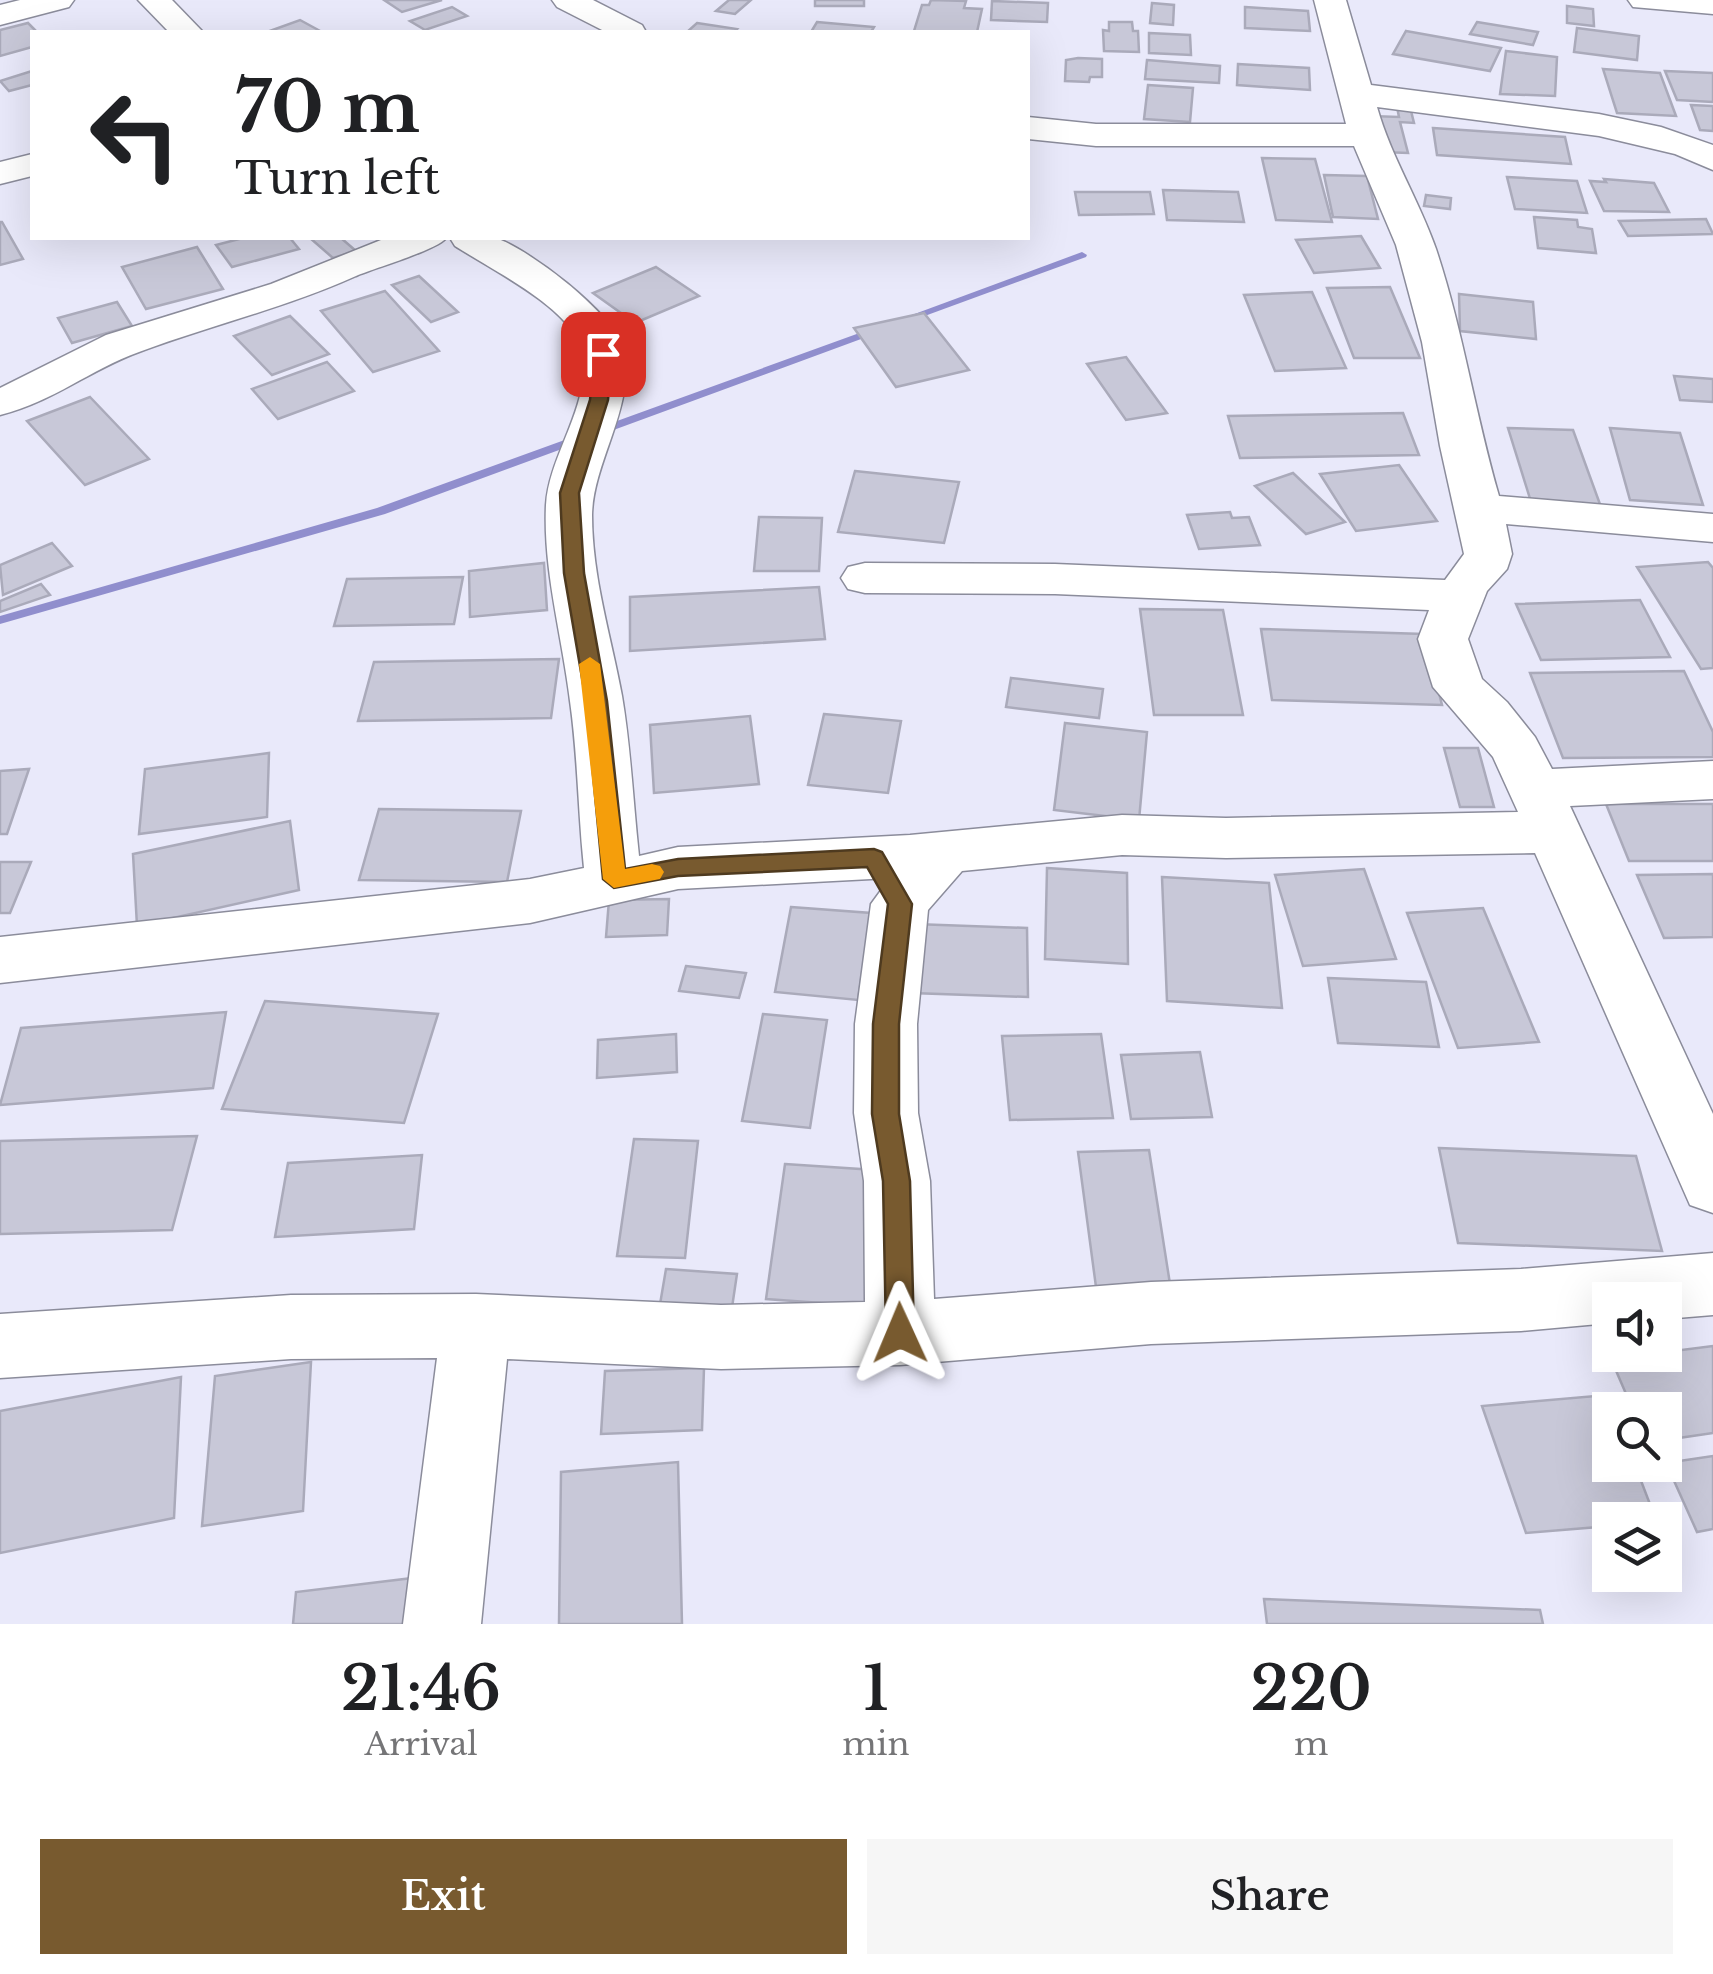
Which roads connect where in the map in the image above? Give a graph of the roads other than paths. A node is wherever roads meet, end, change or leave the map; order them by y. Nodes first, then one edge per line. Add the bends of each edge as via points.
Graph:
1 (58, 0) edge
2 (154, 0) edge
3 (568, 0) edge
4 (1330, 0) edge
5 (1644, 0) edge
6 (1713, 4) edge
7 (0, 14) edge
8 (186, 30) edge
9 (626, 30) edge
10 (1362, 115) junction
11 (1030, 128) edge
12 (1711, 155) edge
13 (30, 165) edge
14 (0, 173) edge
15 (421, 240) edge
16 (472, 240) edge
17 (0, 364) edge
18 (54, 380) junction
19 (0, 402) edge
20 (1480, 508) junction
21 (1713, 528) edge
22 (865, 578) dead end
23 (1460, 596) junction
24 (1713, 780) edge
25 (1544, 811) junction
26 (614, 879) junction
27 (887, 881) junction
28 (0, 960) edge
29 (1713, 1185) edge
30 (1713, 1284) edge
31 (476, 1326) junction
32 (900, 1333) junction
33 (0, 1346) edge
34 (442, 1624) edge

1 - 7 street
2 - 8 street
3 - 9 street
4 - 10 street
5 - 6 street
10 - 11 street via 1096,135
10 - 12 street via 1594,125
10 - 20 street via 1415,246
13 - 14 street
15 - 18 street via 286,293 121,344
16 - 26 street via 579,313 603,354 599,400 570,493 574,573 596,701
17 - 18 street
18 - 19 street
20 - 21 street
20 - 23 street via 1488,554
22 - 23 street
23 - 25 street via 1443,639 1459,687 1516,750
24 - 25 street
25 - 27 street via 1226,838 1122,836 946,852
25 - 29 street
26 - 27 street via 678,868
26 - 28 street via 512,904
27 - 32 street via 886,1114 897,1181
30 - 32 street via 1521,1300 1151,1312
31 - 32 street via 721,1337
31 - 33 street via 290,1326
31 - 34 street

